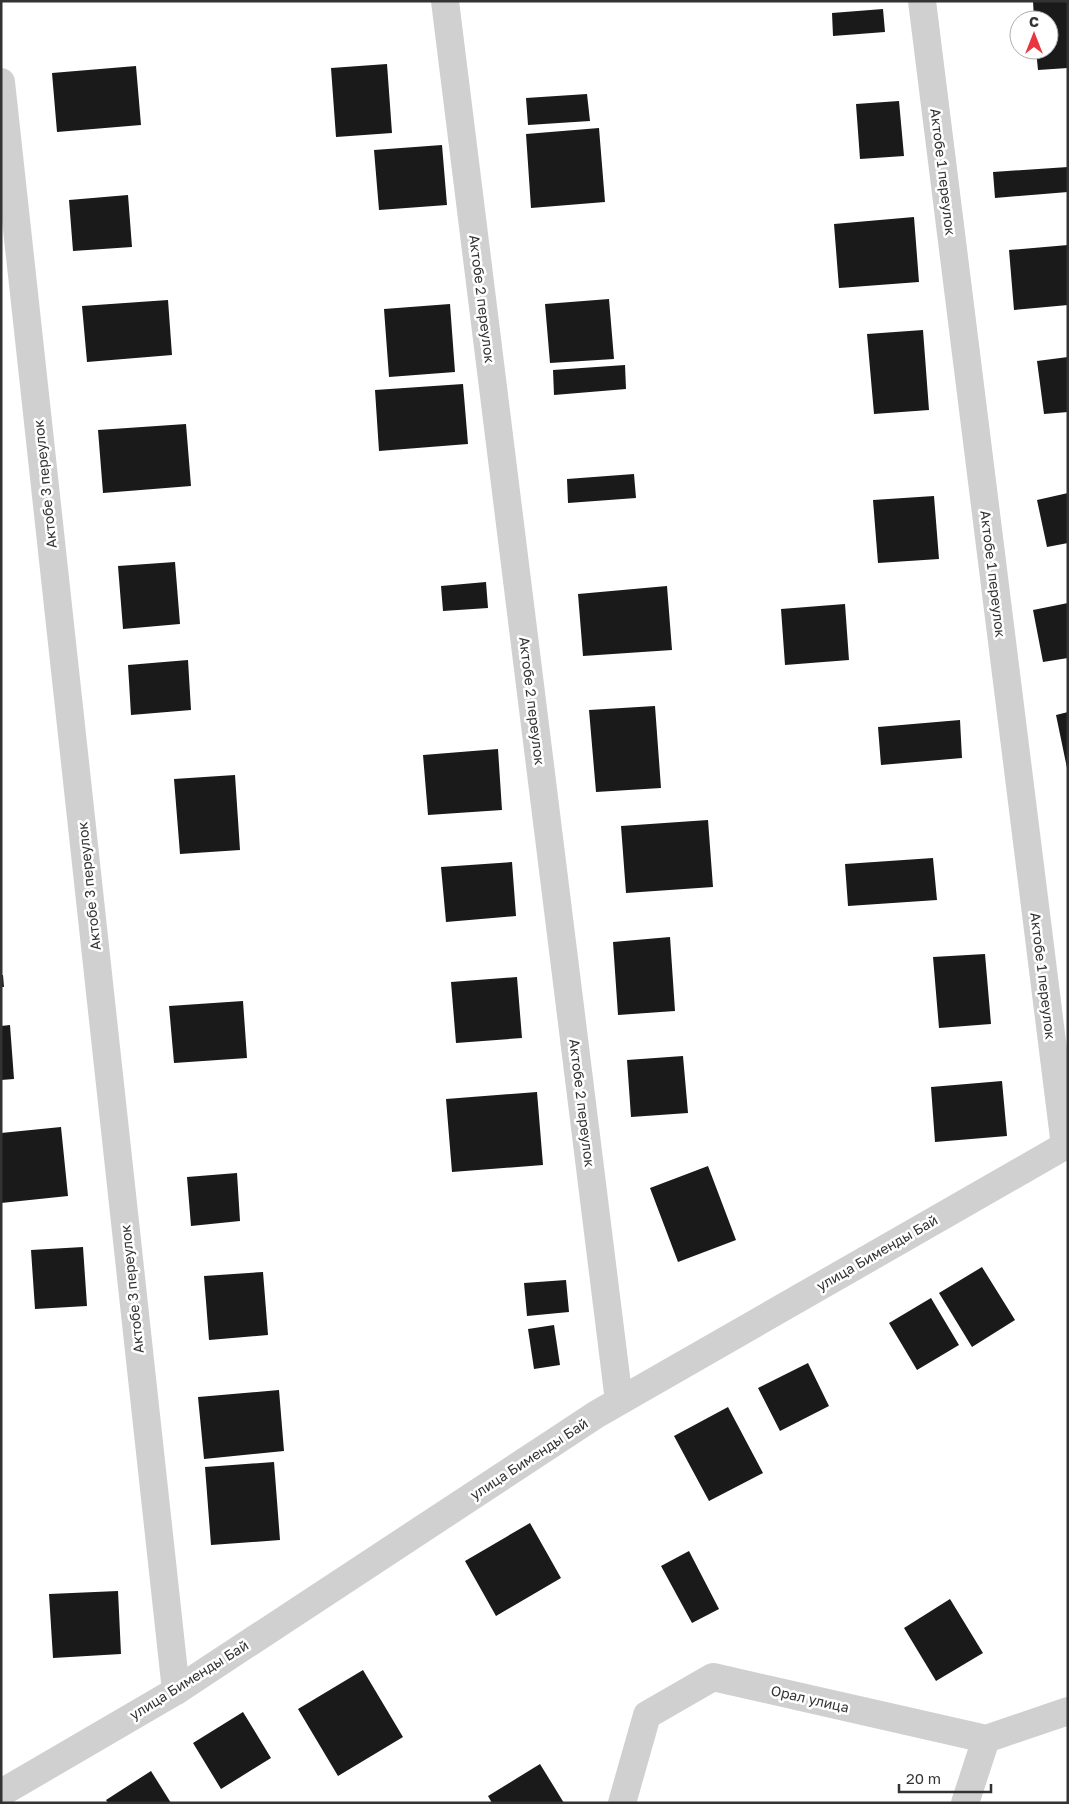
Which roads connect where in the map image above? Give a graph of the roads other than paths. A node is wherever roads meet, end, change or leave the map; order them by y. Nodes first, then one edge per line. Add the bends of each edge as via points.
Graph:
1 (445, 1) edge
2 (922, 1) edge
3 (1, 82) edge
4 (1066, 1145) edge
5 (619, 1401) junction
6 (176, 1691) junction
7 (1068, 1711) edge
8 (986, 1739) junction
9 (1, 1793) edge
10 (622, 1803) edge
11 (965, 1803) edge

1 - 5 street, Актобе 2 переулок
2 - 4 street, Актобе 1 переулок
3 - 6 street, Актобе 3 переулок
4 - 5 street, улица Бименды Бай
5 - 6 street, улица Бименды Бай
6 - 9 street, улица Бименды Бай
7 - 8 street
8 - 10 street, Орал улица via 713,1677 647,1715
8 - 11 street

